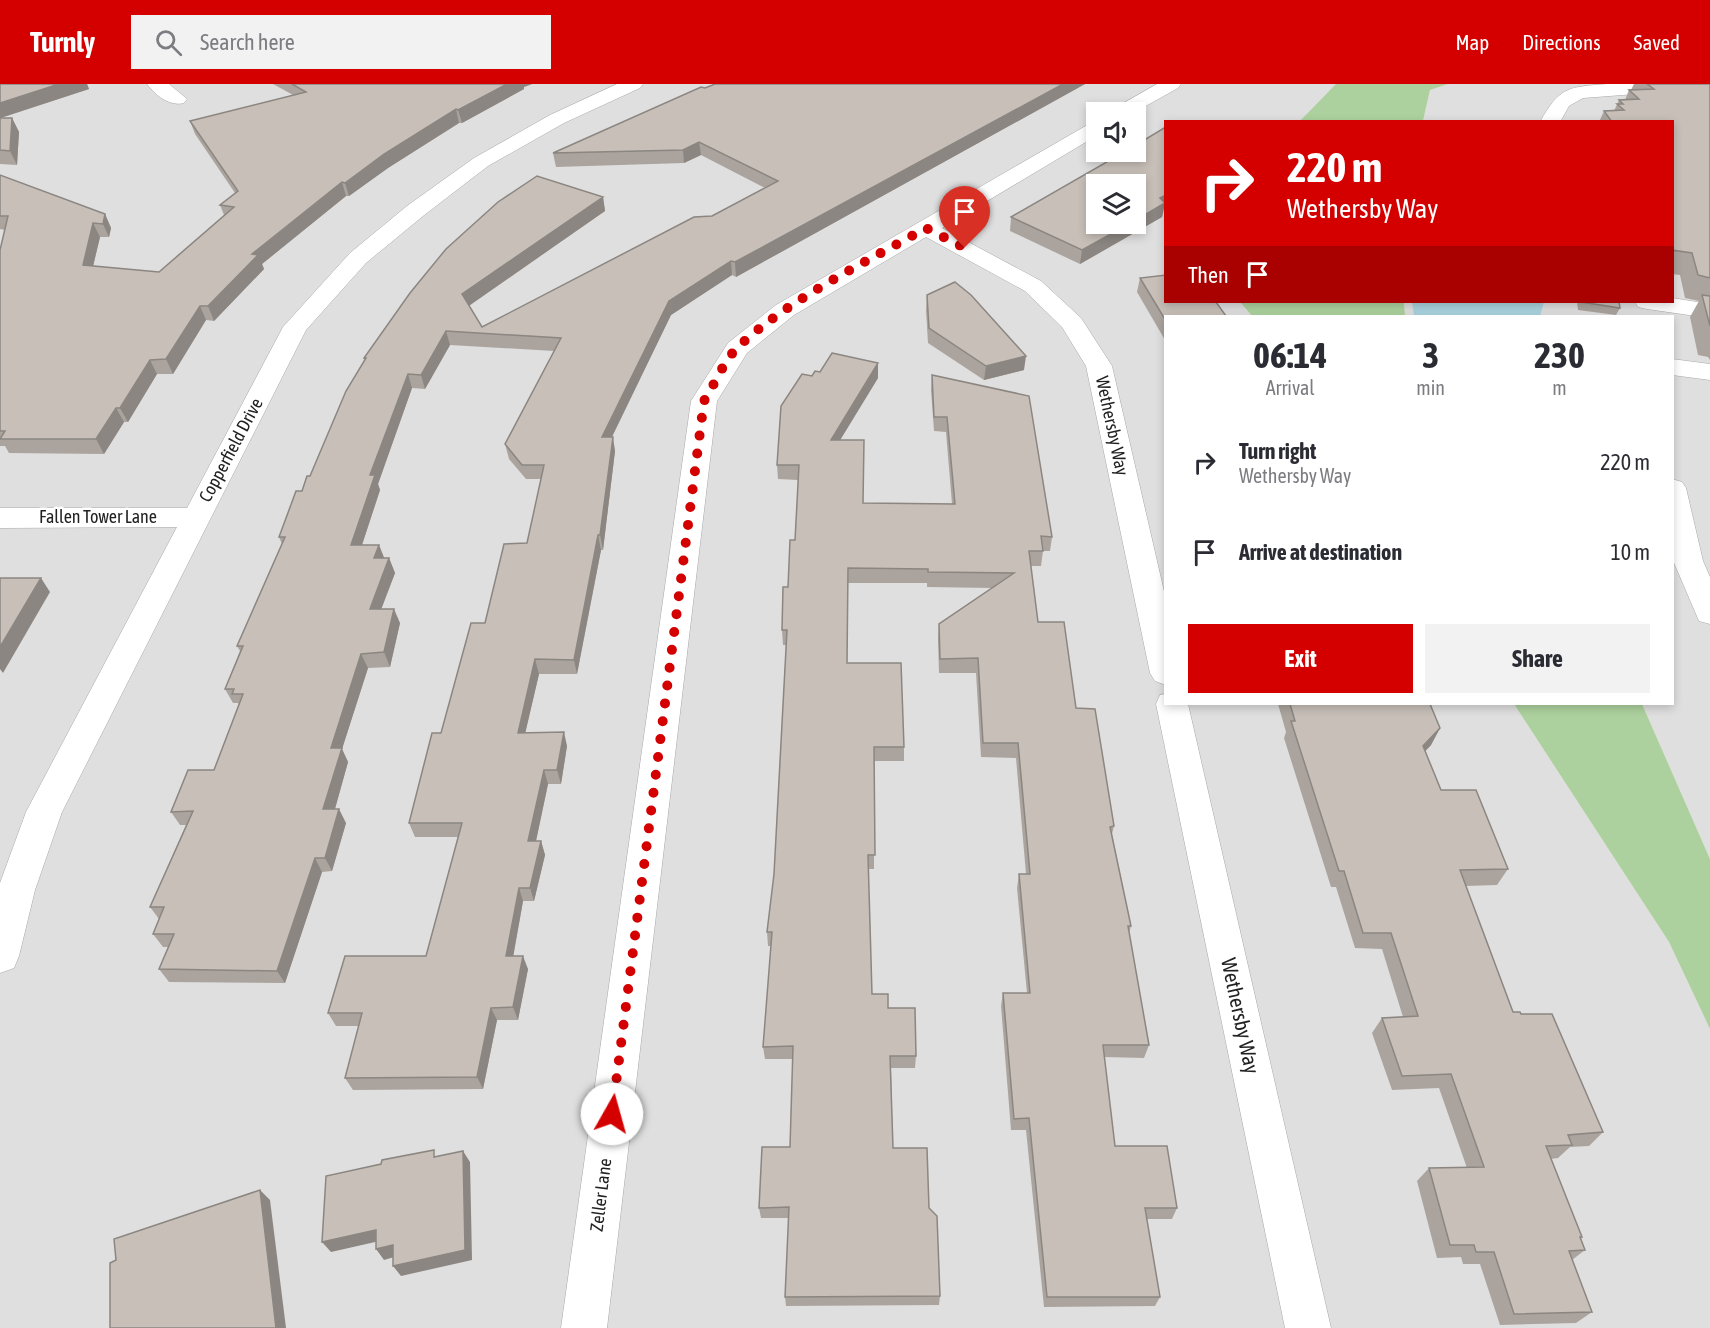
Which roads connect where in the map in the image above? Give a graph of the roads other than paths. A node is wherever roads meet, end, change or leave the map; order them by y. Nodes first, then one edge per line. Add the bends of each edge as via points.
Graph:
1 (157, 84) edge
2 (633, 84) edge
3 (1688, 84) edge
4 (1165, 85) edge
5 (177, 99) dead end
6 (1138, 102) edge
7 (1551, 120) edge
8 (1086, 134) edge
9 (926, 228) junction
10 (1654, 303) edge
11 (1710, 311) edge
12 (1674, 366) edge
13 (1710, 372) edge
14 (1674, 497) edge
15 (196, 517) junction
16 (0, 518) edge
17 (1710, 613) edge
18 (1164, 664) edge
19 (1172, 705) edge
20 (0, 956) edge
21 (584, 1328) edge
22 (1308, 1328) edge

1 - 5 street
2 - 15 street, Copperfield Drive via 557,119 481,162 358,258 295,327
3 - 7 street via 1578,92 1561,102
4 - 6 street
8 - 9 street, Zeller Lane
9 - 18 street, Wethersby Way via 1034,286 1072,323 1099,366
9 - 21 street, Zeller Lane via 785,310 737,348 704,401
10 - 11 street
12 - 13 street
14 - 17 street via 1688,561
15 - 16 street, Fallen Tower Lane
15 - 20 street, Copperfield Drive via 44,812 16,890
19 - 22 street, Wethersby Way

